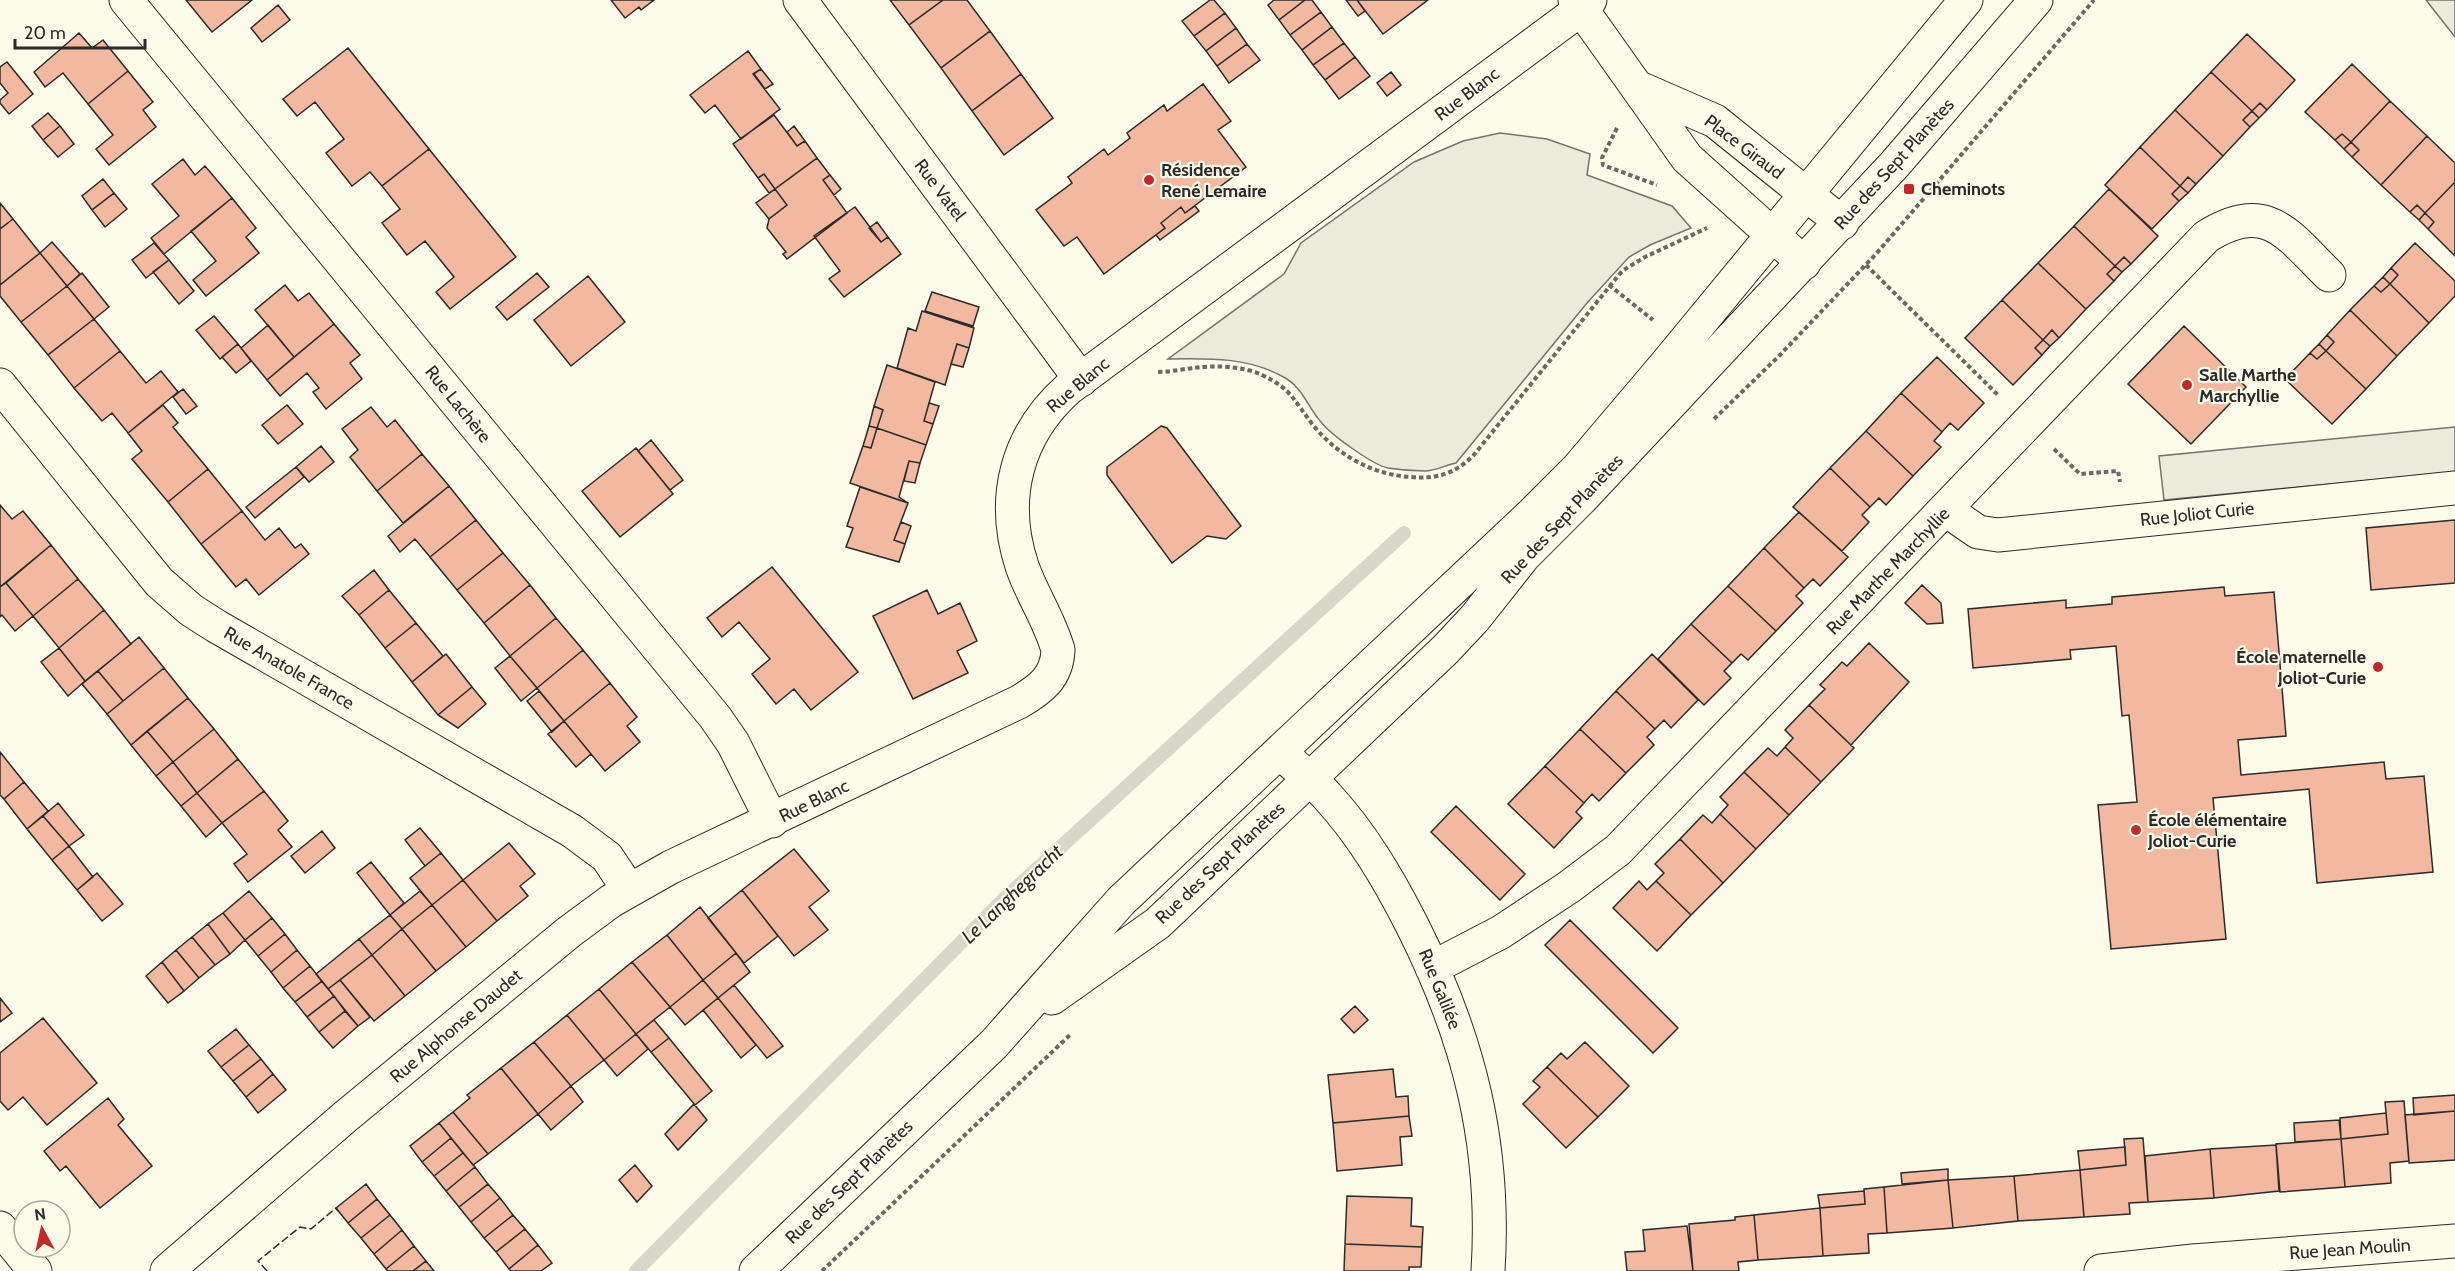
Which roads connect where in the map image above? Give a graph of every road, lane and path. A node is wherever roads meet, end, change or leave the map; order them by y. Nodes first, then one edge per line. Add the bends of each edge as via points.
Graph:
1 (126, 0) edge
2 (800, 0) edge
3 (1966, 0) edge
4 (2036, 0) edge
5 (1582, 3) edge
6 (1637, 87) junction
7 (1807, 196) junction
8 (1842, 223) junction
9 (1707, 228) dead end
10 (1773, 236) junction
11 (1804, 263) junction
12 (2329, 275) dead end
13 (1609, 285) junction
14 (1654, 321) dead end
15 (1119, 351) junction
16 (1081, 380) junction
17 (0, 385) edge
18 (2455, 488) edge
19 (1946, 510) junction
20 (1280, 752) junction
21 (1309, 779) junction
22 (772, 821) junction
23 (629, 890) junction
24 (1432, 968) junction
25 (994, 1044) junction
26 (0, 1228) edge
27 (2455, 1241) edge
28 (35, 1271) edge
29 (167, 1271) edge
30 (756, 1271) edge
31 (1488, 1271) edge
32 (2101, 1271) edge

1 - 22 street, Rue Lachère via 715,717 733,743
2 - 16 street, Rue Vatel
3 - 7 street, Rue des Sept Planètes
4 - 8 street, Rue des Sept Planètes
5 - 6 street
5 - 15 street, Rue Blanc
6 - 7 street, Place Giraud via 1715,122
6 - 10 street via 1687,158
7 - 8 street, Place Giraud
7 - 10 street, Rue des Sept Planètes
8 - 11 street, Rue des Sept Planètes
9 - 13 path via 1645,256
10 - 11 street
10 - 20 street, Rue des Sept Planètes via 1578,468
11 - 21 street, Rue des Sept Planètes via 1524,556 1446,649
12 - 19 street, Rue Marthe Marchyllie via 2276,225 2247,220 2217,230 2193,250
13 - 14 path
13 - 15 path via 1473,456 1447,475 1433,477 1398,477 1364,465 1325,438 1285,388 1259,373 1212,366 1160,372 1137,365
15 - 16 street, Rue Blanc
16 - 22 street, Rue Blanc via 1047,408 1029,435 1013,501 1014,533 1022,565 1058,650 1053,675 1019,702
17 - 23 street, Rue Anatole France via 154,576 191,609 572,831 607,857
18 - 19 street, Rue Joliot Curie via 1998,535 1978,532
19 - 24 street, Rue Marthe Marchyllie via 1618,850 1501,932
20 - 21 street, Rue Galilée
20 - 25 street, Rue des Sept Planètes via 1121,902
21 - 24 street, Rue Galilée via 1371,852
21 - 25 street, Rue des Sept Planètes via 1158,923 1081,976
22 - 23 street, Rue Alphonse Daudet
23 - 29 street, Rue Alphonse Daudet via 560,940
24 - 31 street, Rue Galilée via 1467,1059 1482,1122 1491,1211
25 - 30 street, Rue des Sept Planètes
26 - 28 street
27 - 32 street, Rue Jean Moulin

